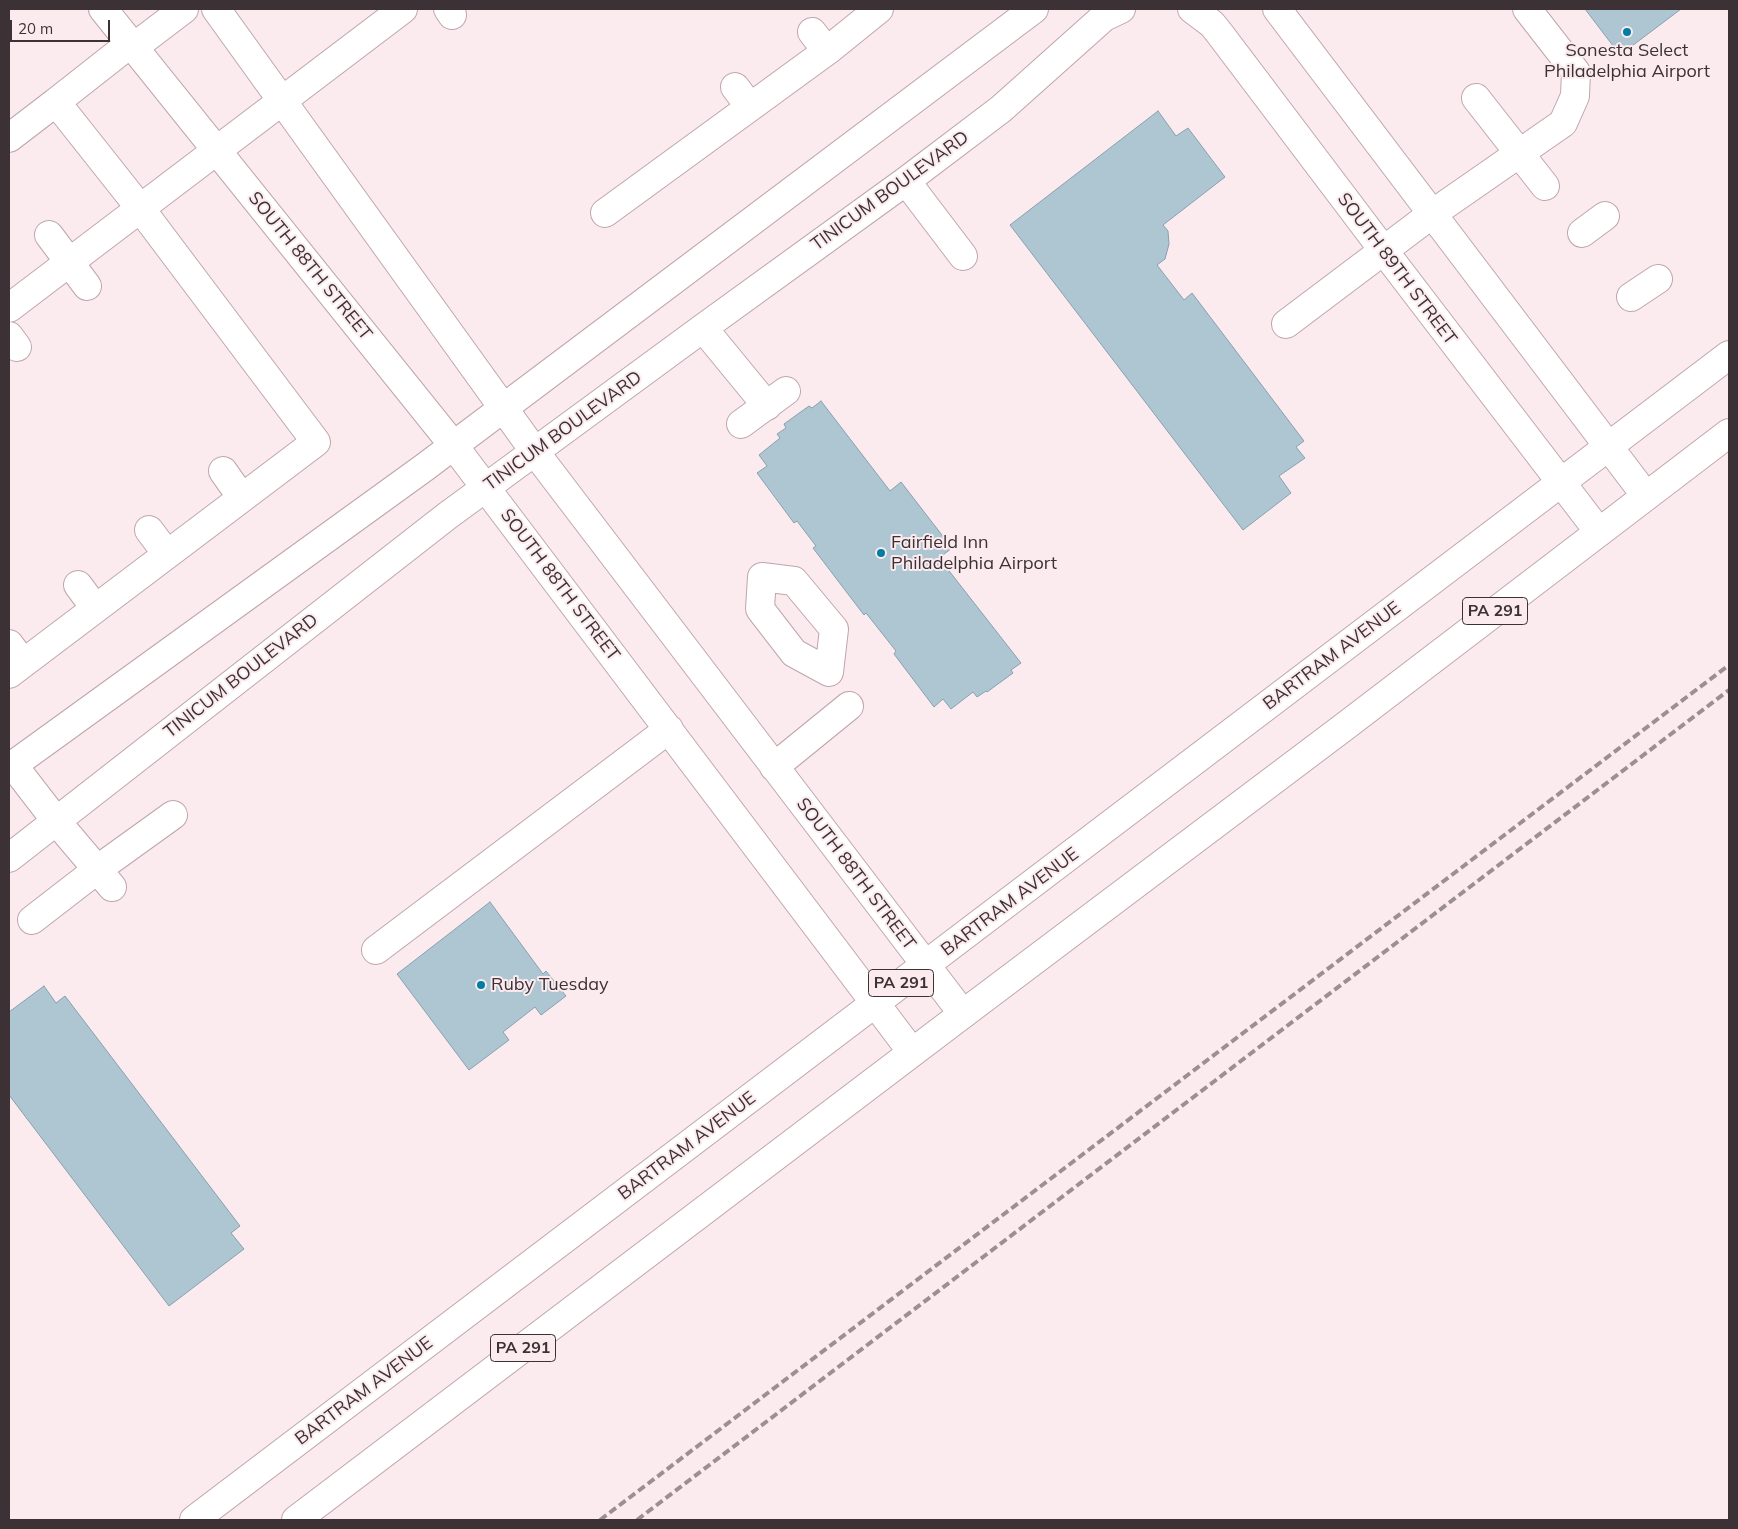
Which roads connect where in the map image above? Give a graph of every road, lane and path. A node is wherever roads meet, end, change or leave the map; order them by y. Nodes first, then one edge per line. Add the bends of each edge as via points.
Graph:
1 (103, 9) edge
2 (184, 9) edge
3 (216, 9) edge
4 (404, 9) edge
5 (879, 9) edge
6 (1034, 9) edge
7 (1121, 9) edge
8 (1192, 9) edge
9 (1277, 9) edge
10 (1527, 9) edge
11 (133, 45) junction
12 (1476, 98) dead end
13 (282, 101) junction
14 (56, 102) junction
15 (9, 138) edge
16 (218, 150) junction
17 (1519, 154) junction
18 (906, 181) junction
19 (1545, 186) dead end
20 (140, 208) junction
21 (605, 214) dead end
22 (1432, 214) junction
23 (1605, 216) dead end
24 (1582, 233) dead end
25 (49, 235) dead end
26 (1384, 252) junction
27 (963, 256) dead end
28 (70, 262) junction
29 (1658, 279) dead end
30 (88, 286) dead end
31 (1631, 297) dead end
32 (9, 308) edge
33 (1286, 324) dead end
34 (703, 328) junction
35 (1729, 355) edge
36 (503, 408) junction
37 (741, 424) dead end
38 (1729, 433) edge
39 (454, 446) junction
40 (1609, 447) junction
41 (535, 452) junction
42 (223, 471) dead end
43 (1560, 483) junction
44 (486, 488) junction
45 (1646, 496) junction
46 (242, 498) junction
47 (150, 530) dead end
48 (1599, 532) junction
49 (167, 554) junction
50 (78, 585) dead end
51 (95, 608) junction
52 (14, 660) edge
53 (849, 706) dead end
54 (669, 729) junction
55 (774, 766) junction
56 (11, 767) edge
57 (173, 815) dead end
58 (57, 822) junction
59 (9, 858) edge
60 (105, 878) junction
61 (32, 920) dead end
62 (376, 950) dead end
63 (925, 965) junction
64 (875, 1003) junction
65 (963, 1014) junction
66 (912, 1052) junction
67 (194, 1520) edge
68 (296, 1520) edge

1 - 11 street, SOUTH 88TH STREET
2 - 11 street
3 - 13 street, SOUTH 88TH STREET
4 - 13 street
5 - 21 street via 820,41 742,97 668,154
6 - 36 street
7 - 18 street, TINICUM BOULEVARD via 1104,17 1000,109
8 - 26 street, SOUTH 89TH STREET via 1220,34
9 - 22 street
10 - 17 street via 1576,72 1575,96 1563,123
11 - 14 street
11 - 16 street, SOUTH 88TH STREET
12 - 17 street
13 - 16 street
13 - 36 street, SOUTH 88TH STREET
14 - 15 street
14 - 20 street
16 - 20 street
16 - 39 street, SOUTH 88TH STREET
17 - 19 street
17 - 22 street
18 - 27 street
18 - 34 street, TINICUM BOULEVARD
20 - 28 street
20 - 46 street via 316,442
22 - 26 street
22 - 40 street
23 - 24 street
25 - 28 street
26 - 33 street
26 - 43 street, SOUTH 89TH STREET
28 - 30 street
28 - 32 street
29 - 31 street
34 - 37 street via 776,398
34 - 41 street, TINICUM BOULEVARD
35 - 40 street, BARTRAM AVENUE / PA 291
36 - 39 street
36 - 41 street, SOUTH 88TH STREET
38 - 45 street, PA 291
39 - 44 street, SOUTH 88TH STREET
39 - 56 street
40 - 43 street, BARTRAM AVENUE / PA 291
40 - 45 street
41 - 44 street, TINICUM BOULEVARD
41 - 55 street, SOUTH 88TH STREET
42 - 46 street
43 - 48 street, SOUTH 89TH STREET
43 - 63 street, BARTRAM AVENUE / PA 291
44 - 54 street, SOUTH 88TH STREET
44 - 58 street, TINICUM BOULEVARD via 316,617
45 - 48 street, PA 291
46 - 49 street
47 - 49 street
48 - 65 street, PA 291
49 - 51 street
50 - 51 street
51 - 52 street
53 - 55 street
54 - 62 street via 607,788 523,850
54 - 64 street, SOUTH 88TH STREET
55 - 63 street, SOUTH 88TH STREET
56 - 58 street
57 - 60 street
58 - 59 street, TINICUM BOULEVARD
58 - 60 street
60 - 61 street
63 - 64 street, BARTRAM AVENUE / PA 291
63 - 65 street, SOUTH 88TH STREET
64 - 66 street, SOUTH 88TH STREET
64 - 67 street, BARTRAM AVENUE / PA 291
65 - 66 street, PA 291
66 - 68 street, PA 291

